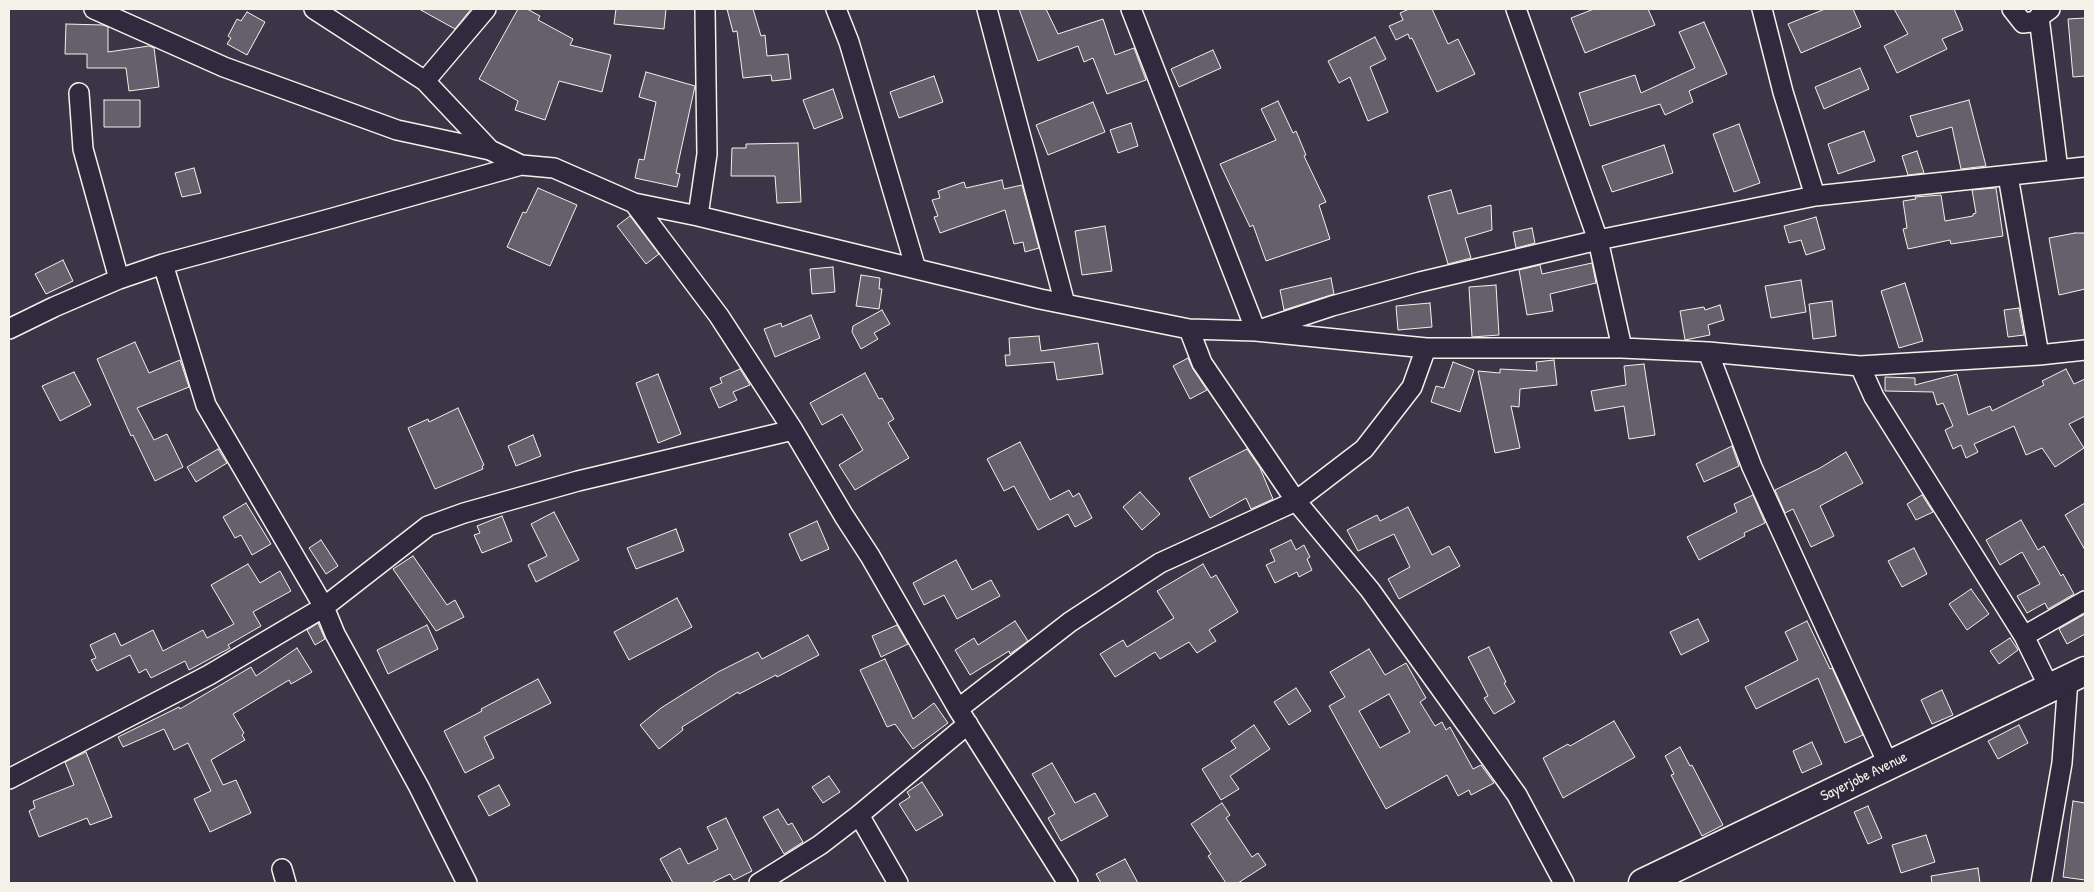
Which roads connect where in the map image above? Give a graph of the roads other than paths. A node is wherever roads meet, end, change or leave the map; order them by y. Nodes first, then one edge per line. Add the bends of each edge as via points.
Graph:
1 (94, 9) edge
2 (314, 9) edge
3 (486, 9) edge
4 (705, 9) edge
5 (836, 9) edge
6 (987, 9) edge
7 (1131, 9) edge
8 (1516, 9) edge
9 (1762, 9) edge
10 (2012, 9) edge
11 (2045, 15) edge
12 (425, 81) junction
13 (79, 93) dead end
14 (490, 150) junction
15 (521, 165) junction
16 (2085, 167) edge
17 (2058, 170) junction
18 (2008, 176) junction
19 (1815, 196) junction
20 (634, 203) junction
21 (698, 216) junction
22 (1598, 240) junction
23 (163, 264) junction
24 (916, 269) junction
25 (119, 279) junction
26 (1065, 304) junction
27 (9, 329) edge
28 (1189, 329) junction
29 (1256, 331) junction
30 (1426, 348) junction
31 (1622, 348) junction
32 (2085, 350) edge
33 (1708, 352) junction
34 (2039, 355) junction
35 (1860, 366) junction
36 (793, 430) junction
37 (1296, 501) junction
38 (2085, 601) edge
39 (324, 607) junction
40 (2024, 636) junction
41 (2068, 680) edge
42 (963, 716) junction
43 (1889, 766) junction
44 (9, 779) edge
45 (859, 815) junction
46 (467, 883) edge
47 (759, 883) edge
48 (898, 883) edge
49 (1068, 883) edge
50 (1564, 883) edge
51 (1643, 883) edge
52 (2041, 883) edge

1 - 14 street via 224,67 388,126
2 - 12 street
3 - 12 street
4 - 21 street via 707,154
5 - 24 street via 849,42
6 - 26 street
7 - 29 street
8 - 22 street
9 - 19 street
10 - 11 street via 2023,23
11 - 17 street
12 - 14 street
13 - 25 street via 83,149
14 - 15 street
15 - 20 street via 554,168
15 - 23 street
16 - 17 street
17 - 18 street
18 - 19 street
18 - 34 street
19 - 22 street
20 - 21 street
20 - 36 street via 719,316
21 - 24 street
22 - 29 street via 1420,282
22 - 31 street
23 - 25 street
23 - 39 street via 206,405
24 - 26 street
25 - 27 street
26 - 28 street
28 - 29 street
28 - 37 street via 1202,363
29 - 30 street
30 - 31 street
30 - 37 street via 1412,387 1364,449
31 - 33 street
32 - 34 street
33 - 35 street
33 - 43 street via 1756,475
34 - 35 street
35 - 40 street via 1874,397
36 - 39 street via 578,481 428,526
36 - 42 street
37 - 42 street via 1160,563 1070,622
37 - 50 street via 1370,590 1517,795
38 - 40 street
39 - 44 street via 209,675
39 - 46 street via 335,634 419,787
40 - 41 street
41 - 43 street, Sayerjobe Avenue
41 - 52 street via 2062,764
42 - 45 street
42 - 49 street
43 - 51 street, Sayerjobe Avenue
45 - 47 street
45 - 48 street

